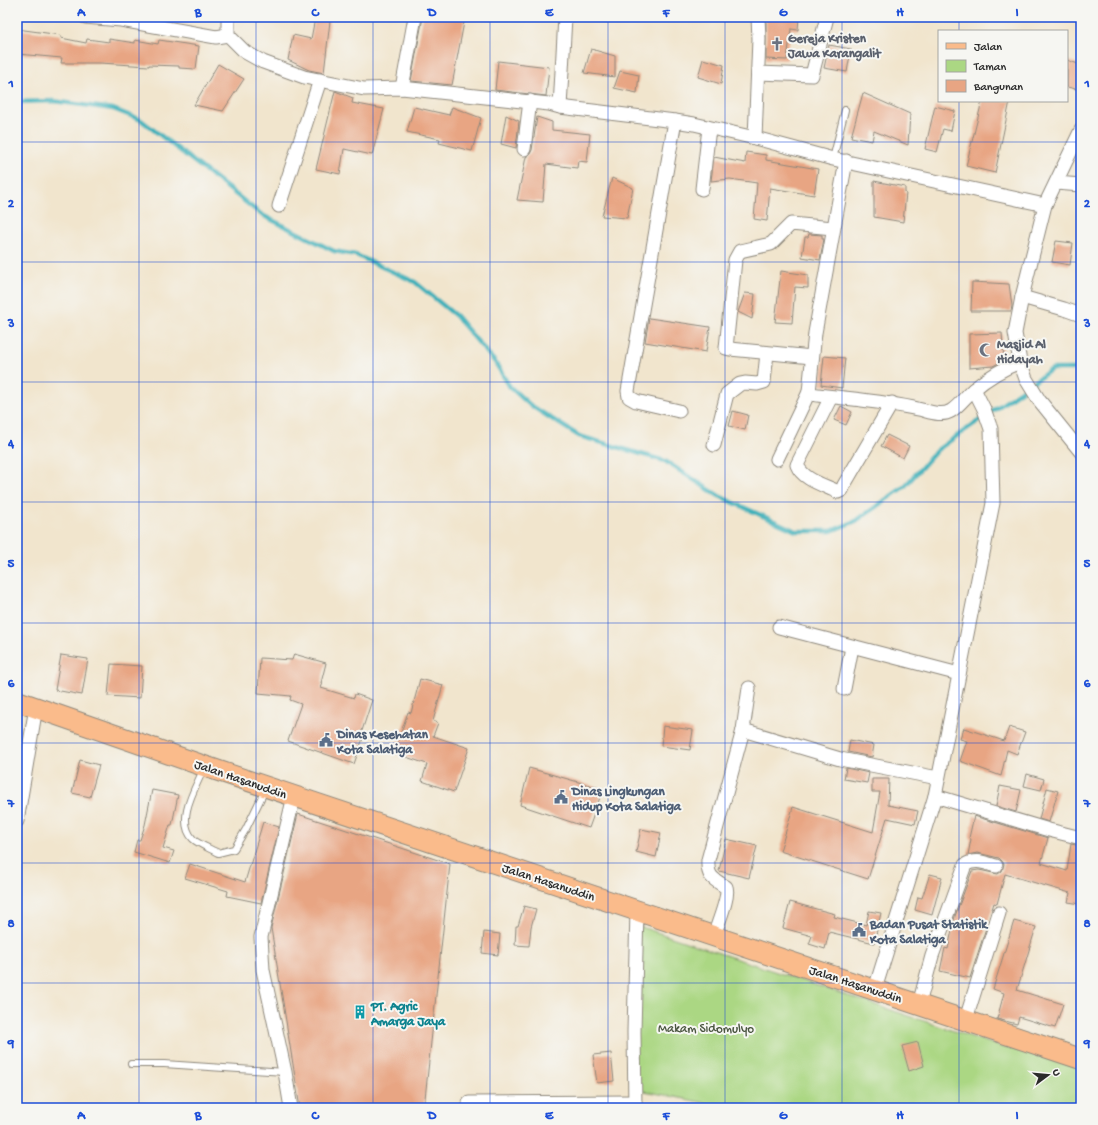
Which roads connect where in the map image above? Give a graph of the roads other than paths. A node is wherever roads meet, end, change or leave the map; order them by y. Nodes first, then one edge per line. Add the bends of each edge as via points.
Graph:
1 (86, 17) edge
2 (228, 17) edge
3 (415, 17) edge
4 (565, 17) edge
5 (758, 17) edge
6 (827, 17) edge
7 (121, 18) edge
8 (228, 35) junction
9 (758, 72) junction
10 (320, 80) junction
11 (402, 88) junction
12 (530, 101) junction
13 (560, 107) junction
14 (845, 110) dead end
15 (675, 121) junction
16 (709, 128) junction
17 (1081, 130) edge
18 (755, 138) junction
19 (524, 148) dead end
20 (839, 160) junction
21 (1056, 183) junction
22 (1081, 185) edge
23 (702, 189) dead end
24 (1045, 205) junction
25 (279, 206) dead end
26 (833, 228) junction
27 (1022, 297) junction
28 (1081, 315) edge
29 (767, 353) junction
30 (812, 357) junction
31 (1020, 362) junction
32 (974, 389) junction
33 (809, 392) junction
34 (831, 397) junction
35 (892, 403) junction
36 (679, 411) dead end
37 (714, 445) dead end
38 (1081, 452) edge
39 (776, 459) dead end
40 (778, 627) dead end
41 (852, 647) junction
42 (959, 674) junction
43 (749, 688) dead end
44 (844, 689) dead end
45 (17, 701) edge
46 (36, 707) junction
47 (743, 730) junction
48 (204, 766) junction
49 (938, 778) junction
50 (267, 787) junction
51 (294, 796) junction
52 (935, 796) junction
53 (17, 821) edge
54 (1081, 838) edge
55 (996, 866) dead end
56 (637, 910) junction
57 (999, 913) dead end
58 (714, 936) junction
59 (875, 989) junction
60 (919, 1004) junction
61 (966, 1020) junction
62 (1081, 1059) edge
63 (131, 1064) dead end
64 (285, 1072) junction
65 (469, 1103) dead end
66 (635, 1105) edge
67 (291, 1108) edge

1 - 7 street
2 - 8 street
3 - 11 street
4 - 13 street
5 - 9 street
6 - 9 street via 812,75
7 - 8 street via 216,37
8 - 10 street via 245,52 263,62
9 - 18 street
10 - 11 street via 364,89
10 - 25 street
11 - 12 street
12 - 13 street
12 - 19 street
13 - 15 street
14 - 20 lane
15 - 16 street
15 - 36 street via 628,391 629,397 636,401
16 - 18 street
16 - 23 street
17 - 21 street
18 - 20 street
20 - 24 street
20 - 26 street
21 - 22 street
21 - 24 street
24 - 27 street
26 - 29 street via 791,224 771,244 740,251 735,260 726,348
26 - 30 street
27 - 28 street
27 - 31 street via 1016,333
29 - 30 street
29 - 37 street via 764,382 740,384 727,394
30 - 33 street
31 - 32 street via 988,378
31 - 38 street via 1026,379 1039,400
32 - 35 street via 951,411 944,413
32 - 42 street via 991,429 993,503
33 - 34 street
33 - 39 street
34 - 35 street
34 - 35 street via 797,465 804,475 838,492 842,490
40 - 41 street
41 - 42 street
41 - 44 street
42 - 49 street
43 - 47 street
45 - 46 main road, Jalan Hasanuddin
46 - 48 main road, Jalan Hasanuddin
46 - 53 street
47 - 49 street via 840,759
47 - 58 street via 708,860 711,876 728,889
48 - 50 main road, Jalan Hasanuddin
48 - 50 lane via 186,809 186,825 193,839 218,853 234,849
49 - 52 street
50 - 51 main road, Jalan Hasanuddin
51 - 56 main road, Jalan Hasanuddin
51 - 64 street via 261,937 263,970
52 - 54 street
52 - 59 street
55 - 60 street via 977,861 965,865 932,956
56 - 58 main road, Jalan Hasanuddin
56 - 66 street
57 - 61 street
58 - 59 main road, Jalan Hasanuddin
59 - 60 main road, Jalan Hasanuddin
60 - 61 main road, Jalan Hasanuddin
61 - 62 main road, Jalan Hasanuddin
63 - 64 lane
64 - 67 street
65 - 66 street

